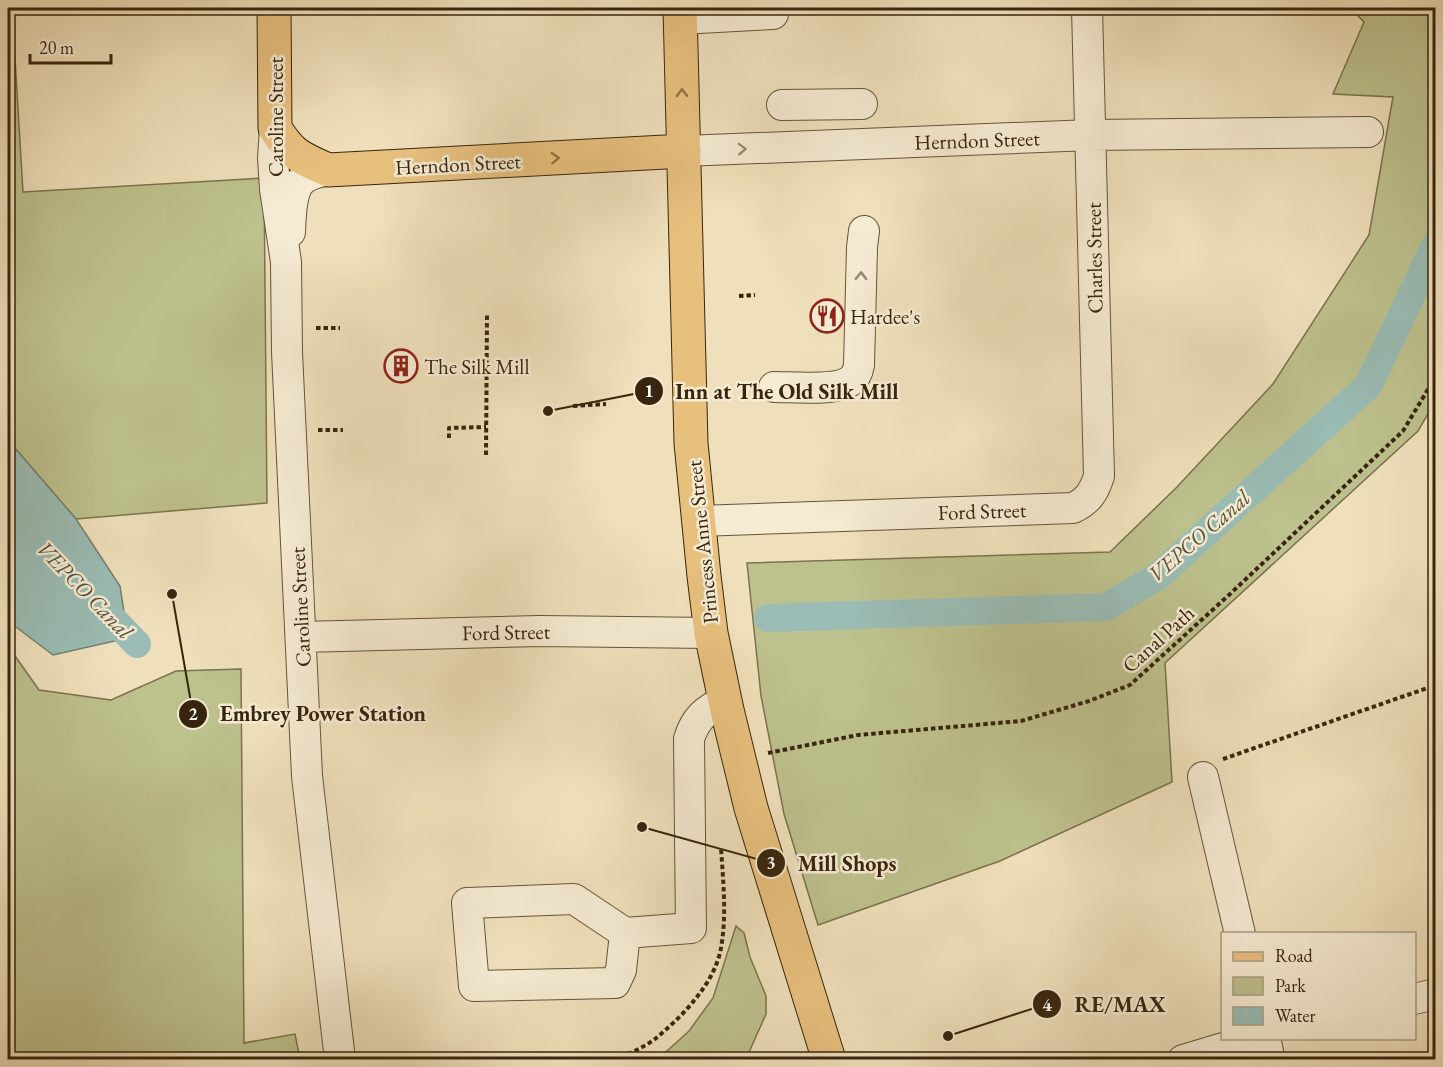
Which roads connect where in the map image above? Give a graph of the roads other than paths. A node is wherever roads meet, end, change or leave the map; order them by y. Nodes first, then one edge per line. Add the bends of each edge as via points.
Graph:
1 (274, 8) edge
2 (1087, 8) edge
3 (680, 13) edge
4 (773, 14) dead end
5 (862, 104) dead end
6 (782, 105) dead end
7 (275, 128) junction
8 (1368, 132) dead end
9 (1091, 135) junction
10 (684, 151) junction
11 (587, 156) junction
12 (328, 170) junction
13 (685, 216) junction
14 (864, 231) dead end
15 (286, 262) junction
16 (774, 387) dead end
17 (1084, 503) joint
18 (698, 521) junction
19 (711, 633) junction
20 (301, 637) junction
21 (725, 701) junction
22 (1211, 769) road end
23 (1240, 932) edge
24 (625, 933) junction
25 (1436, 994) edge
26 (1416, 999) edge
27 (1249, 1040) edge
28 (1265, 1040) edge
29 (340, 1059) edge
30 (829, 1059) edge
31 (1183, 1059) edge
32 (1270, 1059) edge

1 - 7 main road, Caroline Street
2 - 9 street, Charles Street
3 - 4 street
10 -> 3 main road, Princess Anne Street
5 - 6 street
7 - 12 main road via 295,154
7 - 15 street, Caroline Street via 275,189
8 - 9 street, Herndon Street
10 -> 9 street, Herndon Street
9 - 17 street, Charles Street via 1099,476
10 - 11 main road, Herndon Street
10 - 13 main road, Princess Anne Street
12 -> 11 main road, Herndon Street
11 - 13 main road, Herndon Street via 661,175 673,188
12 - 15 street, Caroline Street via 306,177 299,184
13 - 18 main road, Princess Anne Street
16 -> 14 street via 836,386 855,377 859,364
15 - 20 street, Caroline Street
17 - 18 street, Ford Street via 1073,508
18 - 19 main road, Princess Anne Street
19 - 20 street, Ford Street via 540,631
19 - 21 main road, Princess Anne Street
20 - 29 street, Caroline Street via 308,776
21 - 24 street via 701,715 689,739 691,928
21 - 30 main road, Princess Anne Street via 751,808
22 - 23 street
24 - 24 street via 621,970 615,982 474,986 467,903 574,899
25 - 26 street
27 - 31 street
28 - 32 street

